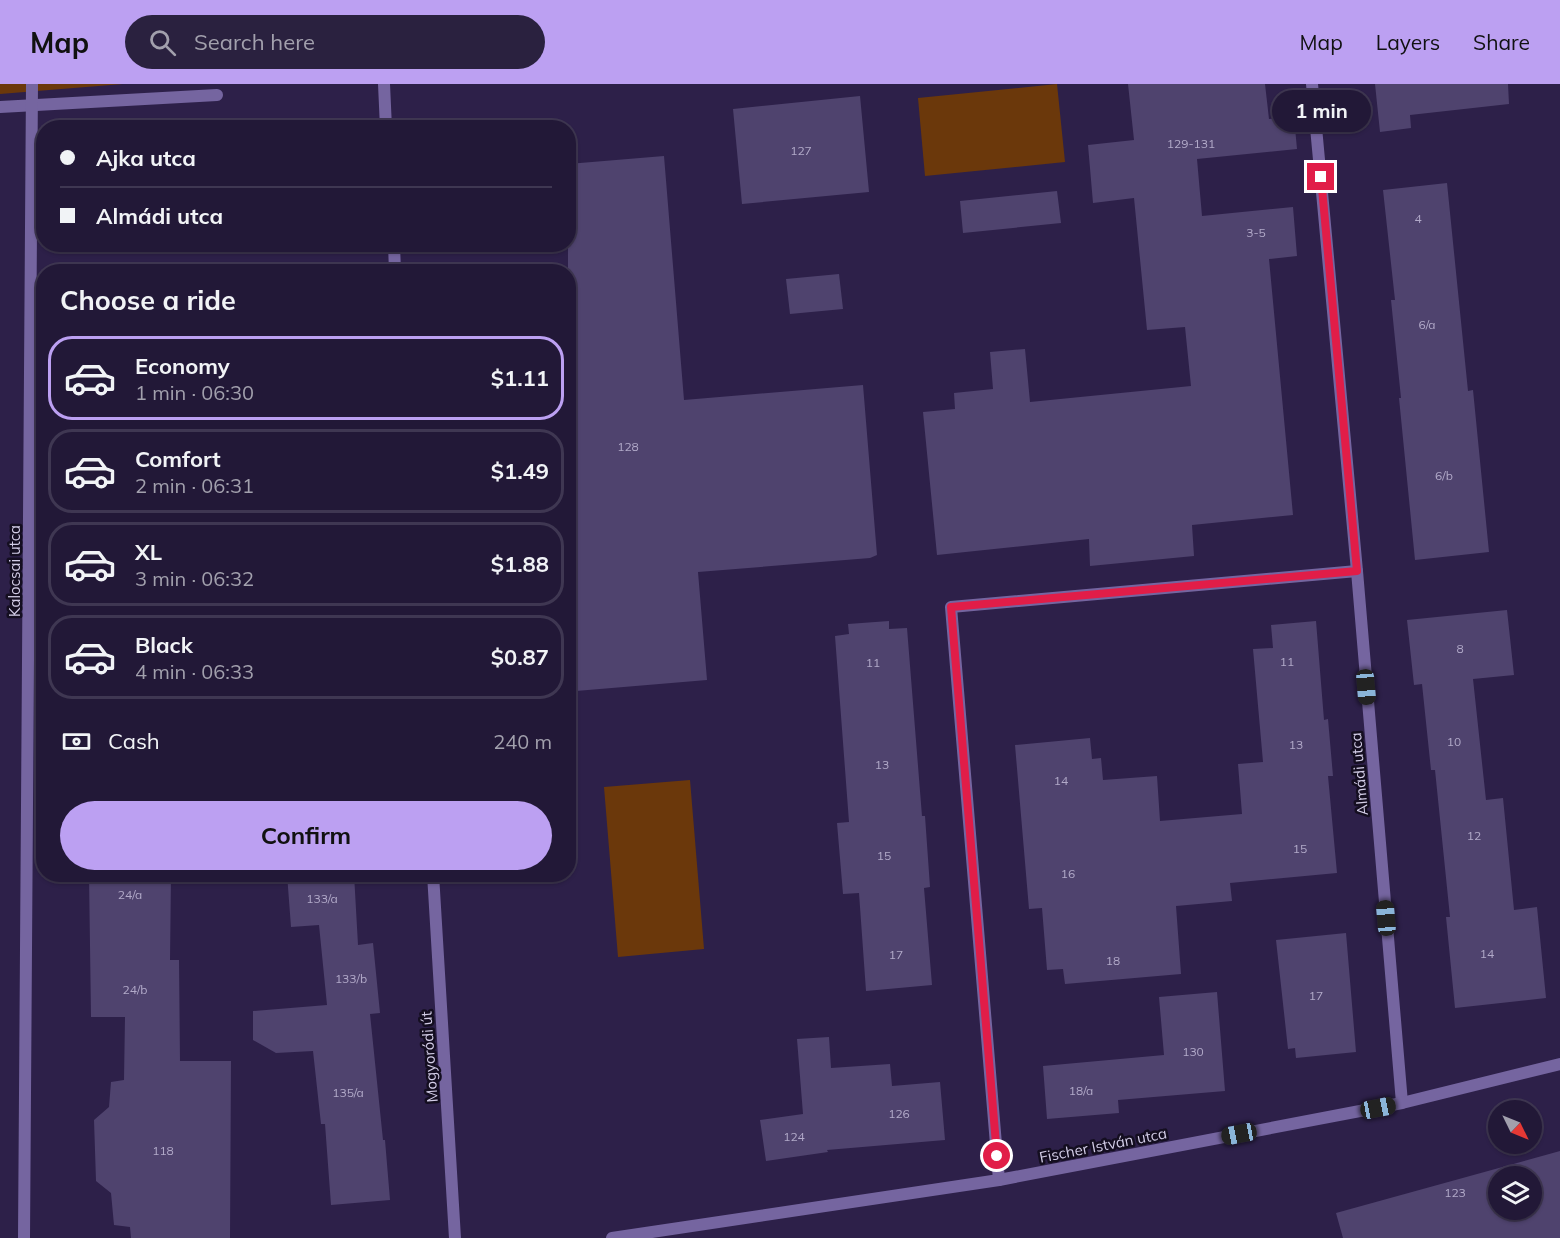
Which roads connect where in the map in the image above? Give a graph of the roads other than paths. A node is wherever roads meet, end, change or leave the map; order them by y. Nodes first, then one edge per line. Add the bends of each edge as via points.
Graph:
1 (32, 84) edge
2 (384, 84) edge
3 (1312, 84) edge
4 (216, 95) dead end
5 (33, 105) junction
6 (0, 108) edge
7 (386, 120) edge
8 (1357, 571) junction
9 (433, 882) edge
10 (1560, 1064) edge
11 (1402, 1103) junction
12 (999, 1180) junction
13 (24, 1238) edge
14 (455, 1238) edge
15 (612, 1238) edge

1 - 5 street, Kalocsai utca
2 - 7 street
3 - 8 street, Almádi utca
4 - 5 street
5 - 6 street
5 - 13 street, Kalocsai utca
8 - 11 street, Almádi utca
8 - 12 street via 951,607
9 - 14 street, Mogyoródi út
10 - 11 street, Fischer István utca
11 - 12 street, Fischer István utca
12 - 15 street, Fischer István utca

